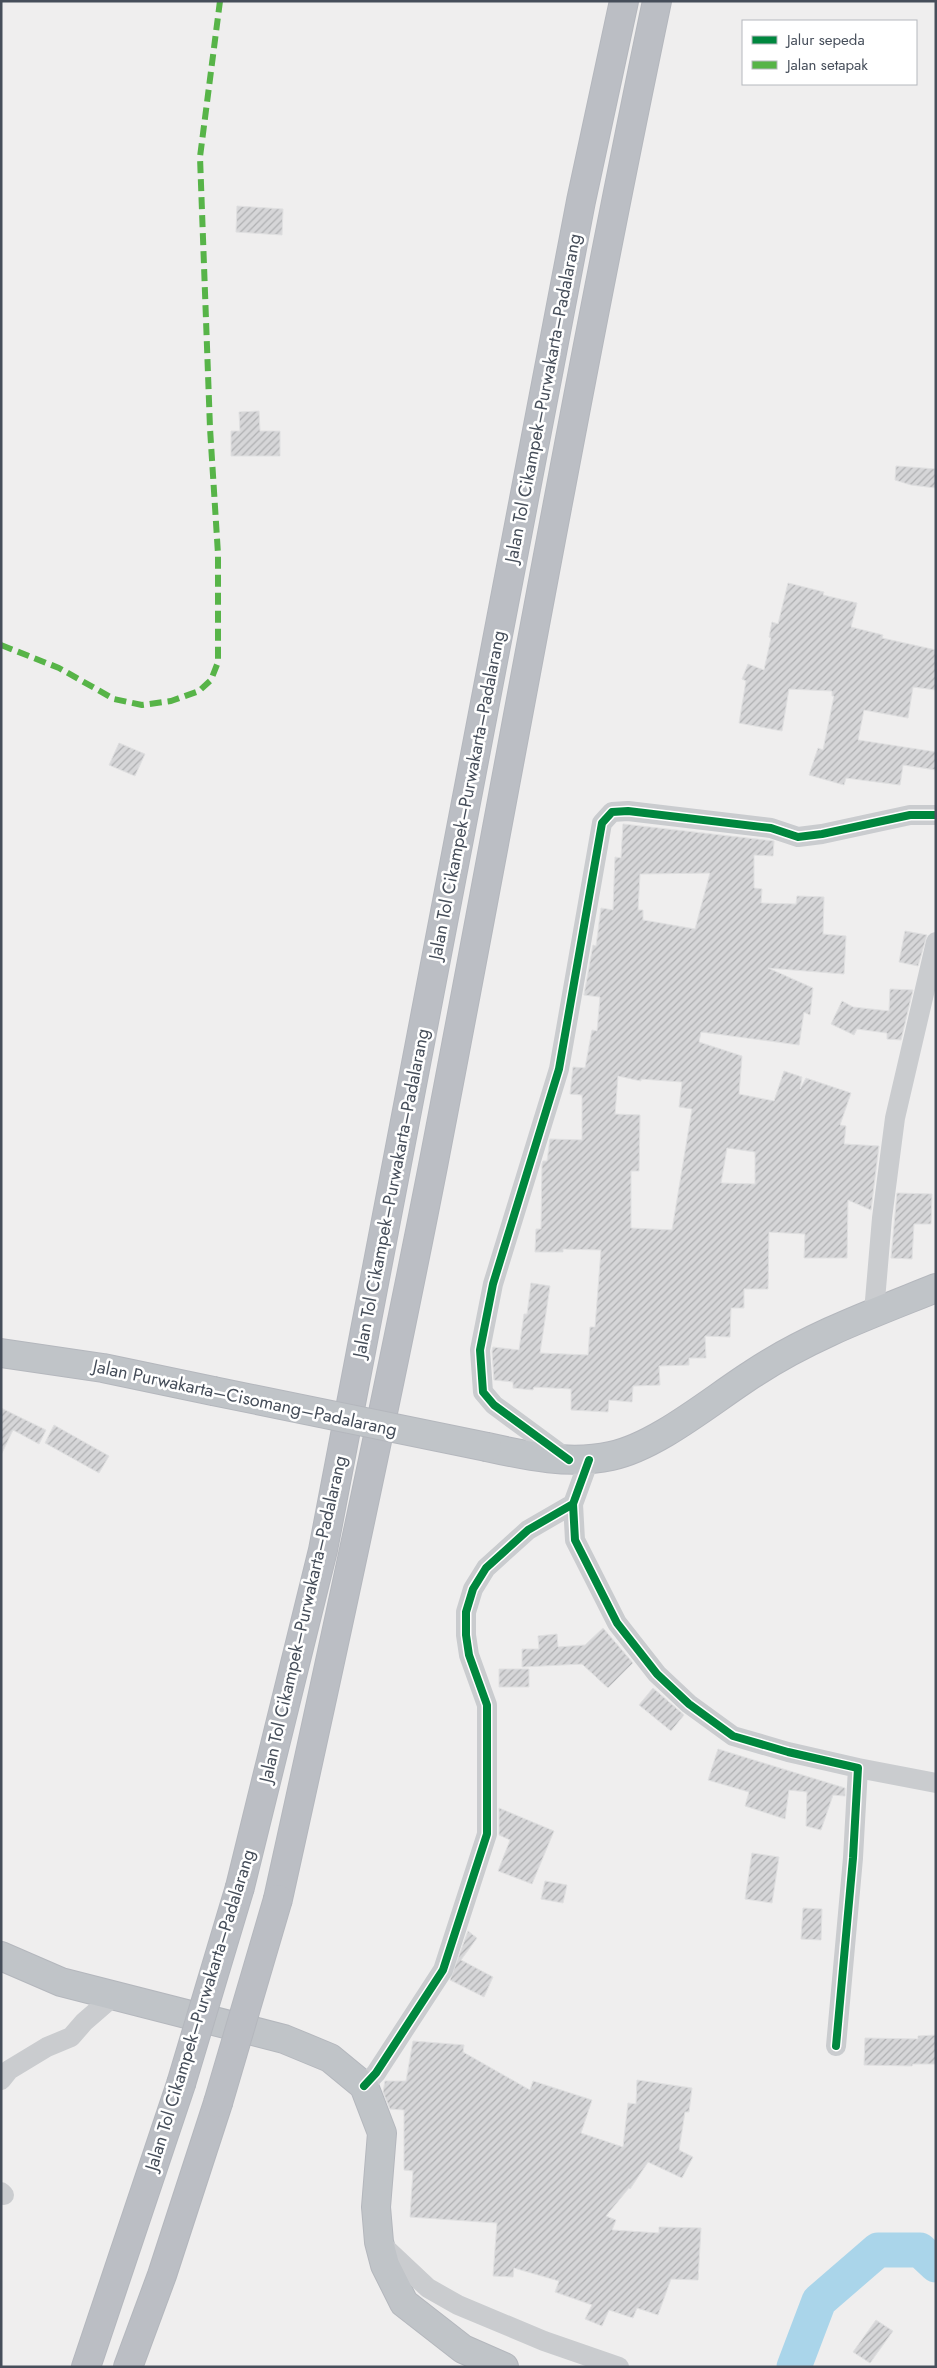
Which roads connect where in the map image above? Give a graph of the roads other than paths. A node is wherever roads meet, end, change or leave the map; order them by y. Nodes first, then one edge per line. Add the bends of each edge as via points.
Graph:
1 (624, 1) edge
2 (657, 1) edge
3 (936, 815) edge
4 (936, 942) edge
5 (936, 1288) edge
6 (874, 1312) junction
7 (1, 1353) edge
8 (579, 1460) junction
9 (573, 1504) junction
10 (858, 1768) junction
11 (936, 1783) edge
12 (1, 1956) edge
13 (114, 1996) junction
14 (836, 2046) dead end
15 (1, 2080) edge
16 (364, 2086) junction
17 (379, 2242) junction
18 (86, 2367) edge
19 (128, 2367) edge
20 (504, 2367) edge
21 (619, 2367) edge

1 - 18 highway, Jalan Tol Cikampek–Purwakarta–Padalarang, bridge via 581,201 323,1550 240,1887 181,2084
2 - 19 highway, Jalan Tol Cikampek–Purwakarta–Padalarang, bridge via 615,205 430,1179 353,1561 278,1899 218,2103
3 - 8 street via 910,815 798,837 771,828 628,811 612,812 602,823 559,1069 493,1284 480,1350 483,1392 494,1405
4 - 6 street via 895,1118
5 - 6 highway
6 - 8 highway via 818,1336 754,1372 643,1444 612,1456
7 - 8 highway, Jalan Purwakarta–Cisomang–Padalarang, bridge via 103,1368 525,1456
8 - 9 street
9 - 10 street via 576,1540 617,1623 658,1674 689,1704 733,1736
9 - 16 street via 528,1530 486,1568 473,1589 466,1612 466,1635 486,1705 487,1834 443,1970 376,2073
10 - 11 street
10 - 14 street
12 - 13 highway via 61,1982
13 - 15 street via 71,2037 9,2070
13 - 16 highway via 284,2039 330,2058
16 - 17 highway via 382,2133 376,2207
17 - 20 highway via 404,2303 463,2349
17 - 21 street via 428,2288 458,2305

